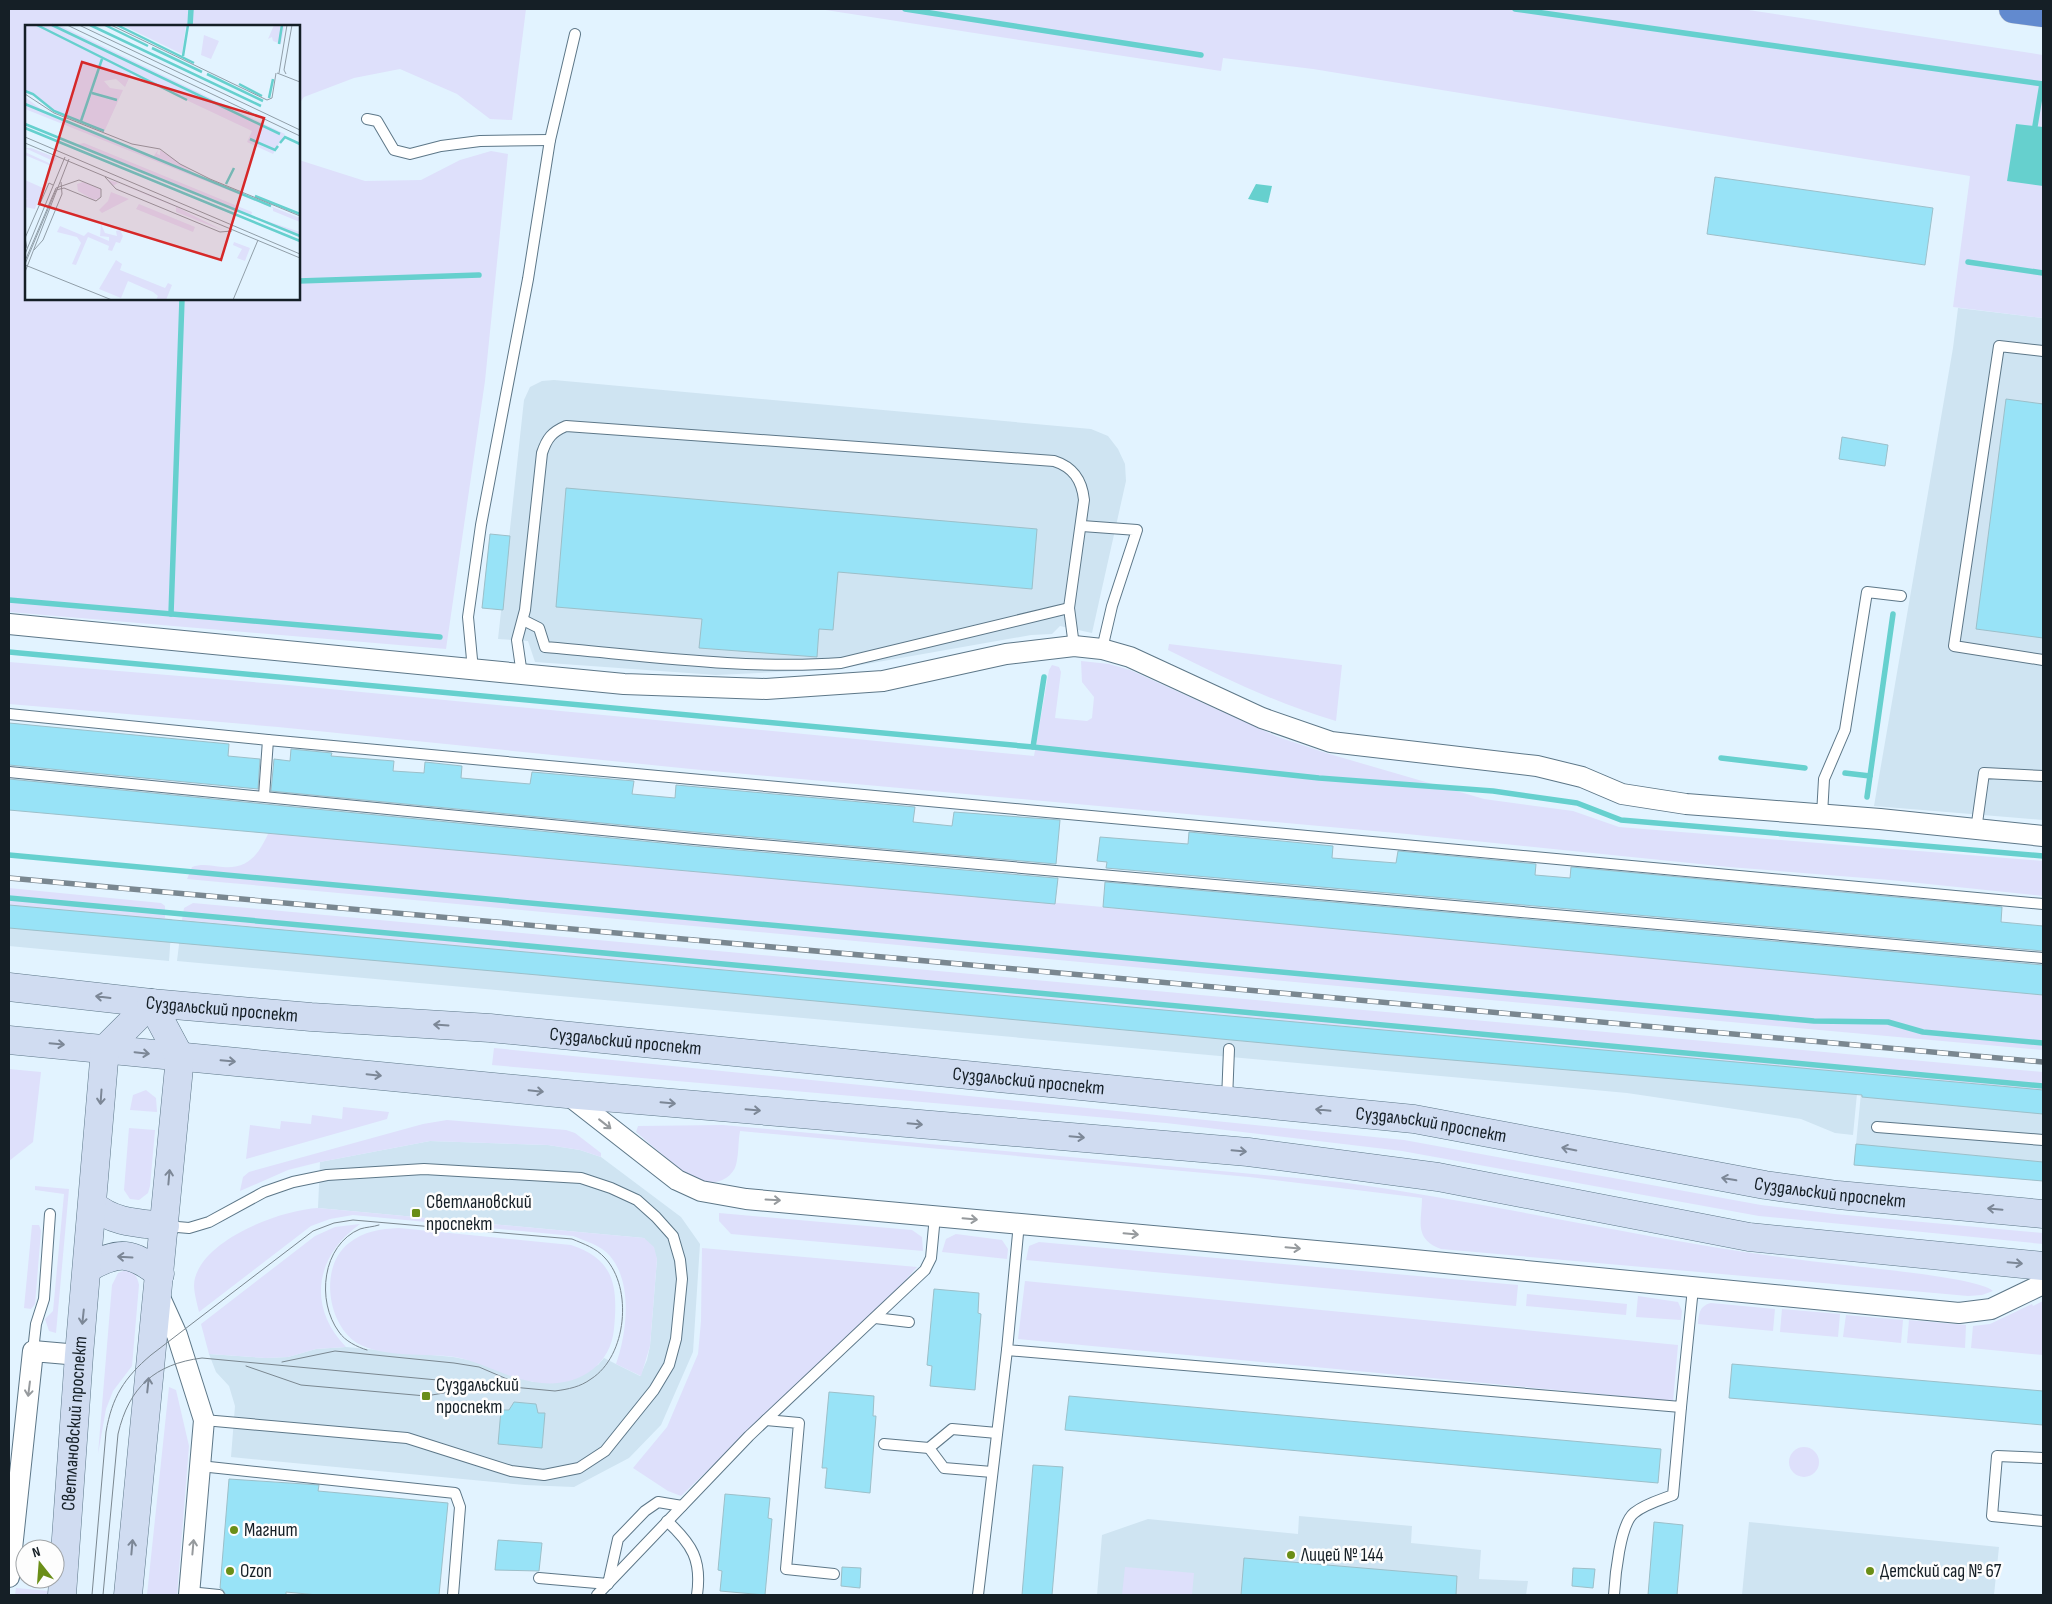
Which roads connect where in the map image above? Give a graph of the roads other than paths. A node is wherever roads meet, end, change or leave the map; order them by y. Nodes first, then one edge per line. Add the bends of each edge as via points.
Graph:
1 (2013, 9) edge
2 (2043, 13) edge
3 (576, 34) dead end
4 (367, 119) dead end
5 (550, 140) junction
6 (2043, 351) edge
7 (1082, 526) junction
8 (1901, 596) dead end
9 (1069, 608) junction
10 (523, 620) junction
11 (9, 624) edge
12 (1074, 646) junction
13 (1102, 649) junction
14 (2043, 660) edge
15 (473, 670) junction
16 (522, 675) junction
17 (9, 714) edge
18 (268, 740) junction
19 (9, 772) edge
20 (2043, 776) edge
21 (264, 796) junction
22 (1822, 815) junction
23 (1976, 830) junction
24 (2043, 836) edge
25 (2043, 904) edge
26 (2043, 958) edge
27 (9, 987) edge
28 (151, 1003) junction
29 (9, 1040) edge
30 (105, 1049) junction
31 (1229, 1049) dead end
32 (180, 1057) junction
33 (567, 1094) junction
34 (1226, 1101) junction
35 (1877, 1127) dead end
36 (2043, 1140) edge
37 (93, 1205) junction
38 (50, 1214) dead end
39 (2043, 1214) edge
40 (935, 1216) junction
41 (1019, 1223) junction
42 (164, 1226) junction
43 (2043, 1266) edge
44 (88, 1268) junction
45 (159, 1283) junction
46 (2043, 1284) edge
47 (1693, 1288) junction
48 (875, 1318) junction
49 (909, 1322) dead end
50 (1007, 1350) junction
51 (33, 1351) junction
52 (79, 1355) junction
53 (1681, 1407) junction
54 (204, 1420) junction
55 (766, 1420) junction
56 (996, 1433) junction
57 (884, 1444) dead end
58 (929, 1448) junction
59 (2043, 1458) edge
60 (200, 1466) junction
61 (992, 1472) junction
62 (682, 1506) junction
63 (667, 1521) junction
64 (2043, 1521) edge
65 (834, 1574) dead end
66 (9, 1577) edge
67 (539, 1578) dead end
68 (608, 1584) junction
69 (189, 1594) edge
70 (62, 1595) edge
71 (128, 1595) edge
72 (219, 1595) edge
73 (453, 1595) edge
74 (597, 1595) edge
75 (698, 1595) edge
76 (978, 1595) edge
77 (1614, 1595) edge

1 - 2 highway
3 - 5 lane
4 - 5 lane via 376,121 394,150 410,154 441,146 480,142
5 - 15 lane via 528,279 480,534 468,618
6 - 14 lane via 1999,346 1954,646
7 - 9 lane
7 - 10 lane via 1082,487 1068,465 1054,461 566,426 553,432 542,453
7 - 13 lane via 1137,530 1112,606
8 - 22 lane via 1867,592 1845,730 1824,779
9 - 10 lane via 840,663 812,665 693,660 545,647 539,628
9 - 12 lane
10 - 16 lane via 517,640
11 - 15 street
12 - 13 street
12 - 16 street via 1006,654 883,681 766,689 624,684
13 - 22 street via 1155,667 1262,718 1331,742 1537,766 1582,777 1622,794 1686,804
15 - 16 street
17 - 18 lane
18 - 21 lane
18 - 25 lane
19 - 21 lane
20 - 23 lane via 1984,773
21 - 26 lane via 694,839
22 - 23 street
23 - 24 street
28 -> 27 main road, Суздальский проспект
28 - 30 main road
28 - 32 main road
34 -> 28 main road, Суздальский проспект via 500,1029
29 -> 30 main road
30 -> 32 main road
30 -> 37 main road, Светлановский проспект
31 - 34 lane
32 -> 33 main road
42 -> 32 main road
33 -> 40 street via 677,1180 701,1191 746,1199
33 -> 43 main road via 1248,1152 1438,1177 1749,1237
39 -> 34 main road, Суздальский проспект via 1764,1185 1414,1119
35 - 36 lane
37 - 42 main road via 116,1220
37 - 44 main road, Светлановский проспект
38 - 51 lane via 44,1299 36,1324
40 -> 41 street
40 - 48 lane via 931,1258 925,1270
41 -> 47 street
41 - 50 lane
42 - 45 main road
42 - 54 lane via 189,1228 210,1222 264,1192 327,1175 424,1169 582,1178 637,1200 672,1236 680,1260 682,1279 676,1339 668,1365 654,1390 604,1451 580,1468 544,1474 511,1471 407,1438
45 -> 44 main road via 143,1261 127,1255 106,1258
44 -> 52 main road, Светлановский проспект
45 - 54 street
71 -> 45 main road
46 - 47 street via 1990,1309 1959,1313
47 - 53 lane
48 - 49 lane
48 - 55 lane
50 - 53 lane
50 - 56 lane
51 - 52 street
51 -> 66 street
52 - 70 main road, Светлановский проспект
53 - 77 lane via 1673,1495 1632,1514 1618,1552
54 - 60 street
55 - 62 lane
55 - 65 lane via 799,1423 786,1569
56 - 58 lane via 952,1428
56 - 61 lane
57 - 58 lane
58 - 61 lane via 944,1468
59 - 64 lane via 1997,1456 1992,1516
69 -> 60 street
60 - 73 lane via 455,1493 460,1507
61 - 76 lane
62 - 63 lane
62 - 68 lane via 658,1502 618,1539
63 - 68 lane
63 - 75 lane via 693,1549 698,1566
67 - 68 lane
68 - 74 lane
69 - 72 lane

